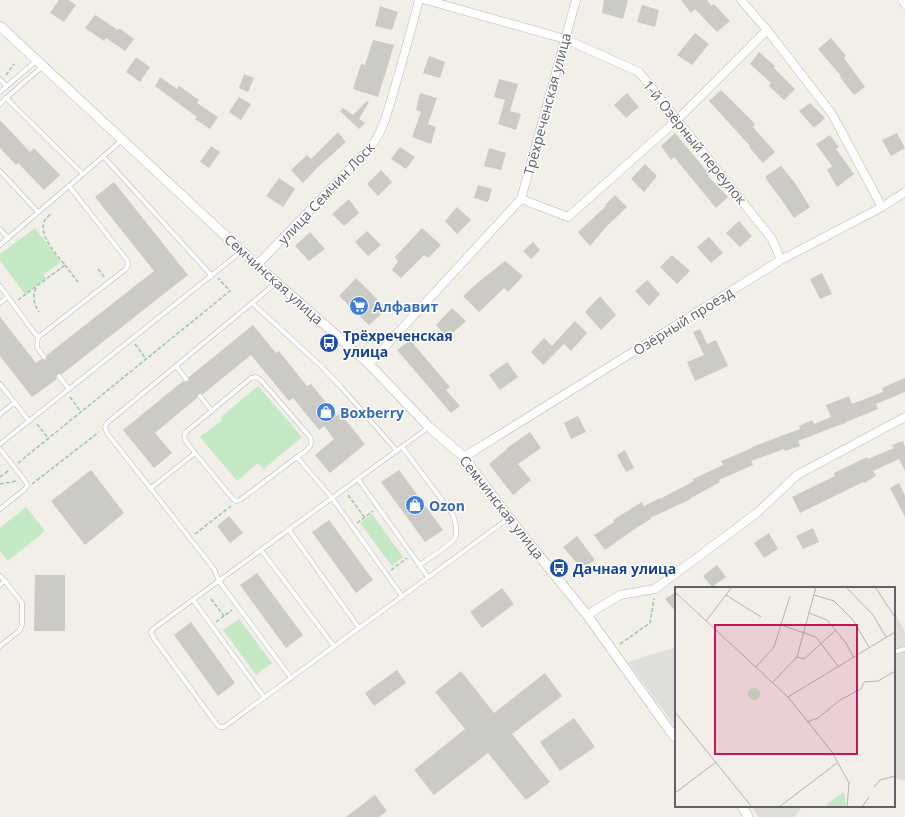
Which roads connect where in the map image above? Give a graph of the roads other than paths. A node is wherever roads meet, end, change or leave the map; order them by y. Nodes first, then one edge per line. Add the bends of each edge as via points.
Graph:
1 (419, 0) edge
2 (426, 0) edge
3 (576, 0) edge
4 (741, 0) edge
5 (902, 0) edge
6 (905, 4) edge
7 (0, 26) edge
8 (767, 30) junction
9 (565, 39) junction
10 (40, 63) junction
11 (1, 80) edge
12 (6, 86) junction
13 (0, 92) edge
14 (6, 98) junction
15 (0, 104) edge
16 (677, 120) junction
17 (122, 140) junction
18 (104, 156) junction
19 (0, 170) edge
20 (83, 174) junction
21 (69, 186) junction
22 (905, 192) edge
23 (521, 199) junction
24 (882, 207) junction
25 (38, 212) junction
26 (0, 229) edge
27 (8, 238) junction
28 (0, 245) edge
29 (242, 251) junction
30 (781, 260) junction
31 (258, 265) junction
32 (213, 274) junction
33 (277, 282) junction
34 (0, 286) edge
35 (8, 297) junction
36 (0, 302) edge
37 (252, 303) junction
38 (38, 336) junction
39 (44, 357) dead end
40 (369, 364) junction
41 (176, 366) junction
42 (59, 376) dead end
43 (186, 379) dead end
44 (0, 384) edge
45 (67, 390) junction
46 (200, 396) dead end
47 (14, 403) junction
48 (212, 410) junction
49 (0, 414) edge
50 (905, 417) edge
51 (29, 421) junction
52 (430, 427) junction
53 (0, 444) edge
54 (402, 447) junction
55 (0, 449) edge
56 (397, 450) junction
57 (195, 453) junction
58 (297, 457) junction
59 (464, 457) junction
60 (358, 479) junction
61 (151, 488) junction
62 (332, 498) junction
63 (0, 509) edge
64 (509, 518) junction
65 (289, 530) junction
66 (261, 550) junction
67 (420, 565) junction
68 (0, 576) edge
69 (428, 577) junction
70 (5, 581) junction
71 (219, 581) junction
72 (0, 585) edge
73 (402, 596) junction
74 (193, 600) junction
75 (587, 615) junction
76 (359, 628) junction
77 (0, 646) edge
78 (334, 646) junction
79 (905, 649) edge
80 (895, 652) edge
81 (291, 678) junction
82 (264, 697) junction
83 (674, 732) edge
84 (743, 807) edge
85 (748, 817) edge

1 - 31 street, улица Семчин Лоск via 384,125 377,139
2 - 9 street, 1-й Озёрный переулок
3 - 9 street, Трёхреченская улица
4 - 8 street
5 - 6 street
7 - 10 street, Семчинская улица
8 - 16 street
8 - 24 street via 832,114
9 - 16 street, 1-й Озёрный переулок via 639,72
9 - 23 street, Трёхреченская улица
10 - 12 lane
10 - 14 lane
10 - 17 street, Семчинская улица
11 - 12 lane
12 - 13 lane
14 - 15 lane
14 - 20 lane
16 - 23 street via 568,217
16 - 30 street, 1-й Озёрный переулок via 772,239
17 - 18 lane
17 - 29 street, Семчинская улица
18 - 20 lane
18 - 32 lane
19 - 25 lane
20 - 21 lane
21 - 25 lane
21 - 38 lane via 128,260 128,265
22 - 24 street, Озёрный проезд
23 - 40 street, Трёхреченская улица
24 - 30 street, Озёрный проезд
25 - 27 lane
26 - 27 lane
27 - 28 lane
29 - 31 street, Семчинская улица
29 - 32 lane
30 - 59 street, Озёрный проезд
31 - 33 street, Семчинская улица
32 - 45 lane
33 - 37 lane
33 - 40 street, Семчинская улица
34 - 35 lane
35 - 36 lane
35 - 38 lane
37 - 41 lane
37 - 56 lane via 336,382
38 - 39 lane via 37,347
40 - 52 street, Семчинская улица
41 - 43 lane
41 - 61 lane via 107,422 105,427 107,433
42 - 45 lane
44 - 47 lane
45 - 51 lane
46 - 48 lane
47 - 49 lane
47 - 51 lane
48 - 57 lane via 184,436
48 - 58 lane via 251,378 260,379 310,437 310,448
50 - 75 street via 796,475 758,512 655,588 620,595
51 - 53 lane
52 - 54 lane
52 - 59 street, Семчинская улица
54 - 56 lane
54 - 67 lane via 452,513 455,523 456,533 452,541
55 - 63 lane via 26,482 25,489
56 - 60 lane
57 - 58 lane via 236,501
57 - 61 lane
58 - 62 lane
59 - 64 street, Семчинская улица
60 - 62 lane
60 - 67 lane
61 - 71 lane via 214,569
62 - 65 lane
62 - 73 lane
64 - 69 lane
64 - 75 street, Семчинская улица
65 - 66 lane
65 - 76 lane
66 - 71 lane
66 - 78 lane
67 - 69 lane
68 - 70 lane
69 - 73 lane
70 - 72 lane
70 - 77 lane via 22,603 22,625
71 - 74 lane
71 - 81 lane
73 - 76 lane
74 - 82 lane
74 - 82 lane via 151,632 208,714 220,728
75 - 83 street, Семчинская улица
76 - 78 lane
78 - 81 lane
79 - 80 lane
81 - 82 lane
84 - 85 street

